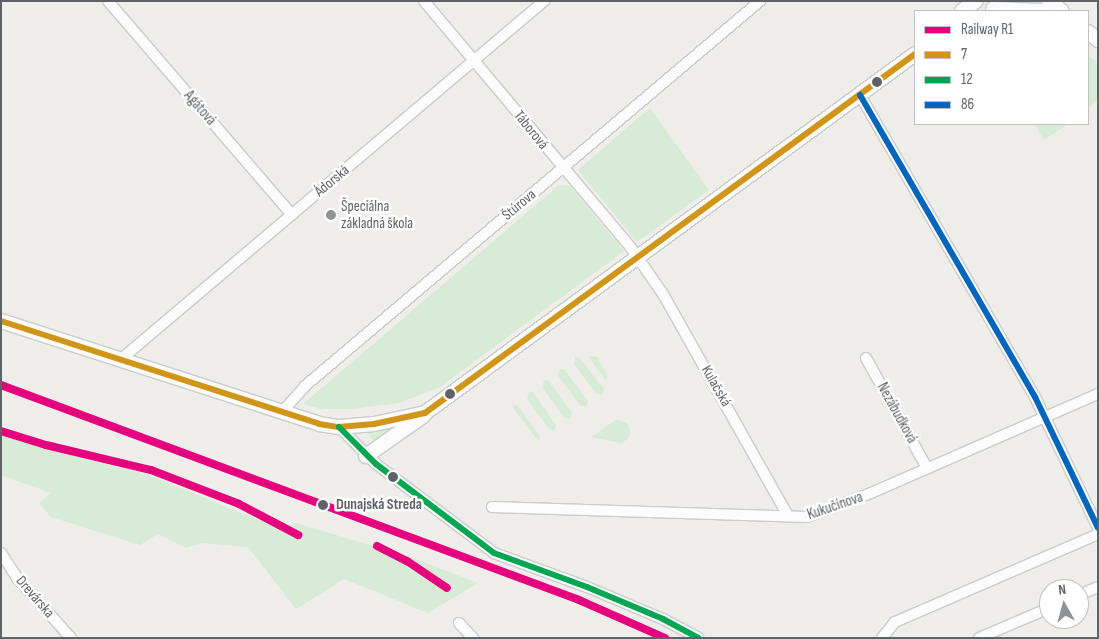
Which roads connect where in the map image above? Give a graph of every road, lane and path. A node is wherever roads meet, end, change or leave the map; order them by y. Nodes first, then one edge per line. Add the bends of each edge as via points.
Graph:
1 (108, 1) edge
2 (424, 1) edge
3 (544, 1) edge
4 (760, 1) edge
5 (976, 1) edge
6 (1008, 1) edge
7 (1049, 1) edge
8 (963, 10) edge
9 (991, 10) edge
10 (1061, 10) edge
11 (914, 55) edge
12 (475, 61) junction
13 (860, 95) junction
14 (563, 169) junction
15 (292, 215) junction
16 (639, 259) junction
17 (1, 321) edge
18 (866, 358) dead end
19 (120, 360) junction
20 (1098, 394) edge
21 (281, 412) junction
22 (425, 413) junction
23 (1044, 415) junction
24 (339, 427) junction
25 (366, 456) junction
26 (927, 468) junction
27 (492, 507) dead end
28 (788, 516) junction
29 (1098, 528) edge
30 (1098, 534) edge
31 (1, 553) edge
32 (1039, 612) edge
33 (460, 623) dead end
34 (71, 638) edge
35 (473, 638) edge
36 (698, 638) edge
37 (882, 638) edge
38 (979, 638) edge

1 - 15 street, Agátová
2 - 12 street, Táborová
3 - 12 street, Ádorská
4 - 14 street, Štúrova
5 - 8 street
6 - 9 street
7 - 10 street
11 - 13 street
12 - 14 street, Táborová
12 - 15 street, Ádorská
13 - 16 street
13 - 23 street
14 - 16 street, Táborová
14 - 21 street, Štúrova via 305,386
15 - 19 street, Ádorská
16 - 22 street
16 - 28 street, Kulačská via 753,449
17 - 19 street
18 - 26 street, Nezábudková
19 - 21 street
20 - 23 street, Kukučínova
21 - 24 street
22 - 24 street via 374,424
22 - 25 street
23 - 26 street, Kukučínova
23 - 29 street
24 - 25 street
25 - 36 street via 494,553 587,587 663,619
26 - 28 street, Kukučínova via 820,514
27 - 28 street, Kukučínova
30 - 37 street via 895,622
31 - 34 street, Drevárska via 17,578
32 - 38 street
33 - 35 street

